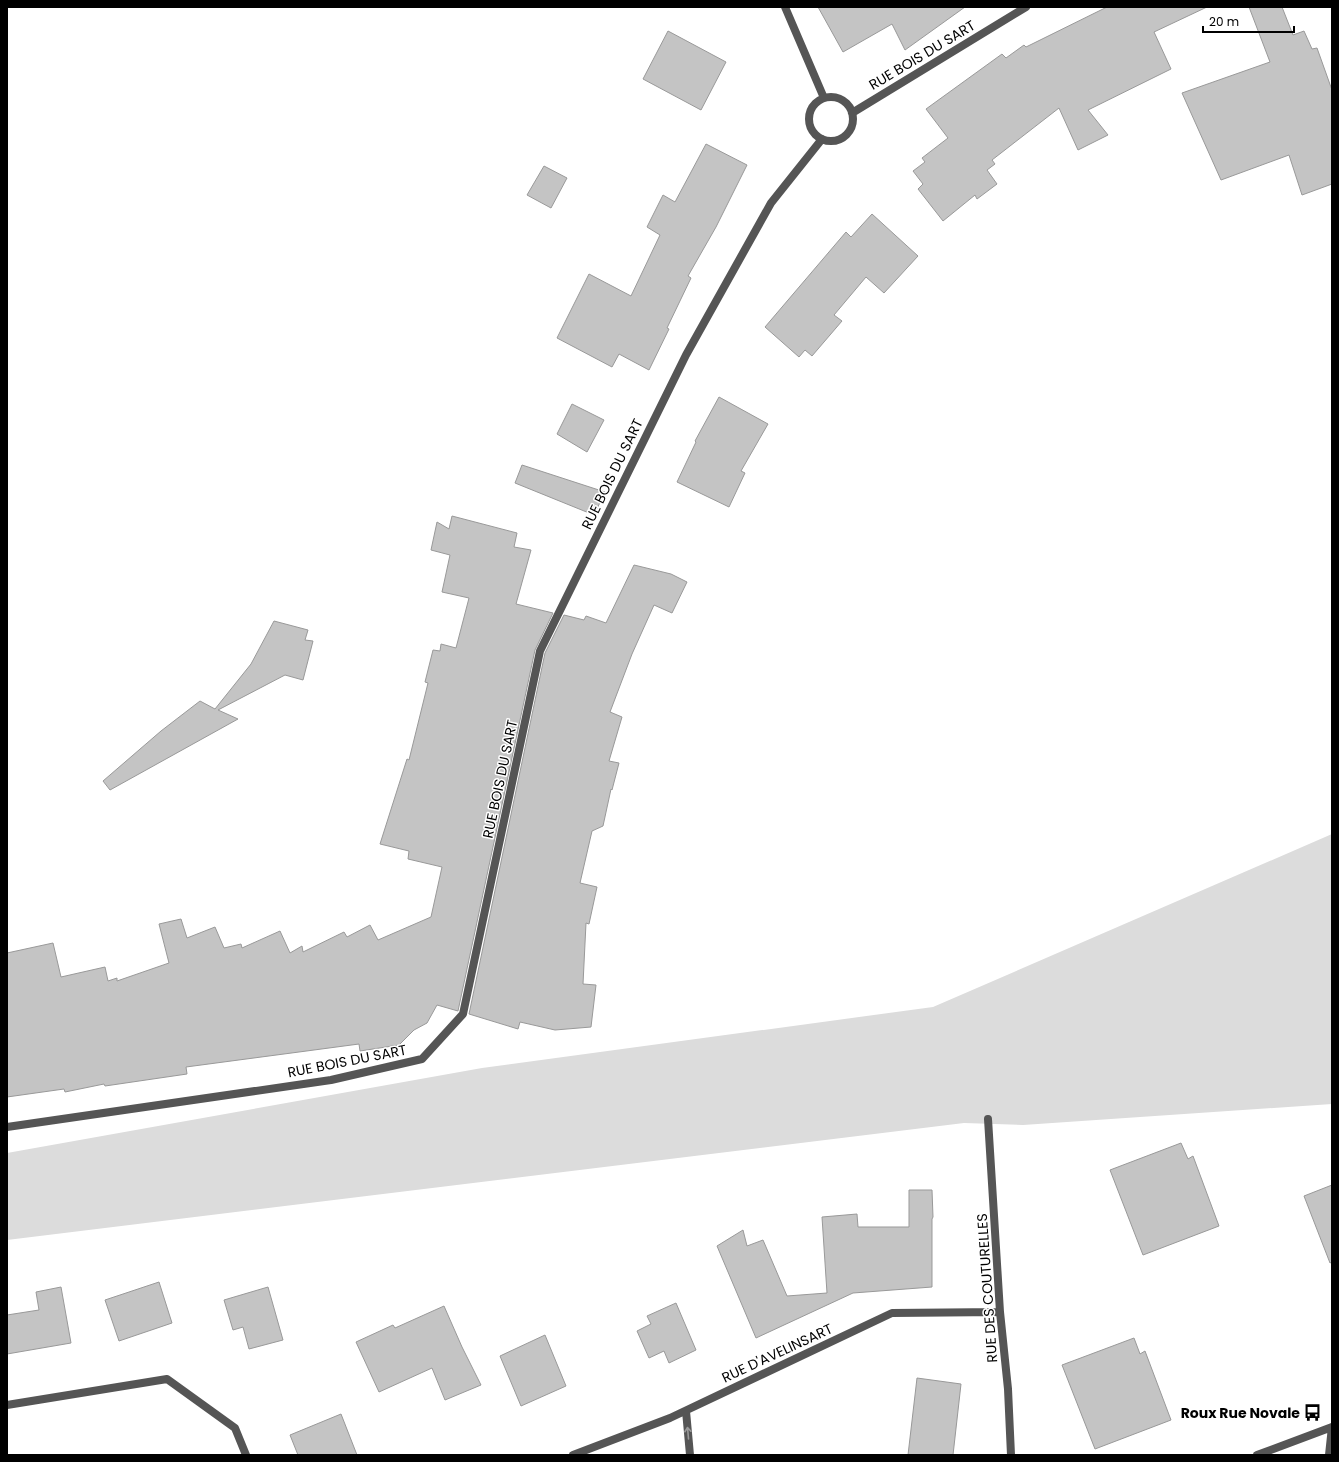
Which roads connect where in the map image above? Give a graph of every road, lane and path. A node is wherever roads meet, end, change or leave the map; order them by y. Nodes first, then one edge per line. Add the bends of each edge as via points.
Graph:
1 (785, 7) edge
2 (1026, 7) edge
3 (824, 98) junction
4 (852, 113) junction
5 (822, 140) junction
6 (988, 1119) dead end
7 (7, 1127) edge
8 (1000, 1312) junction
9 (7, 1405) edge
10 (686, 1411) junction
11 (1332, 1427) edge
12 (246, 1455) edge
13 (573, 1455) edge
14 (690, 1455) edge
15 (1011, 1455) edge
16 (1257, 1455) edge
17 (1329, 1455) edge

1 - 3 street
2 - 4 street, RUE BOIS DU SART
3 - 4 street via 843,101
3 - 5 street via 817,102 809,114 811,129
4 - 5 street via 851,128 847,134 834,140
5 - 7 street, RUE BOIS DU SART via 771,203 690,348 540,651 464,1014 422,1059 331,1080
6 - 8 street, RUE DES COUTURELLES
8 - 10 street, RUE D'AVELINSART via 892,1313
8 - 15 street, RUE DES COUTURELLES via 1008,1389
9 - 12 street via 167,1379 235,1428
10 - 13 street, RUE D'AVELINSART
14 -> 10 street
11 - 16 street
11 - 17 street

